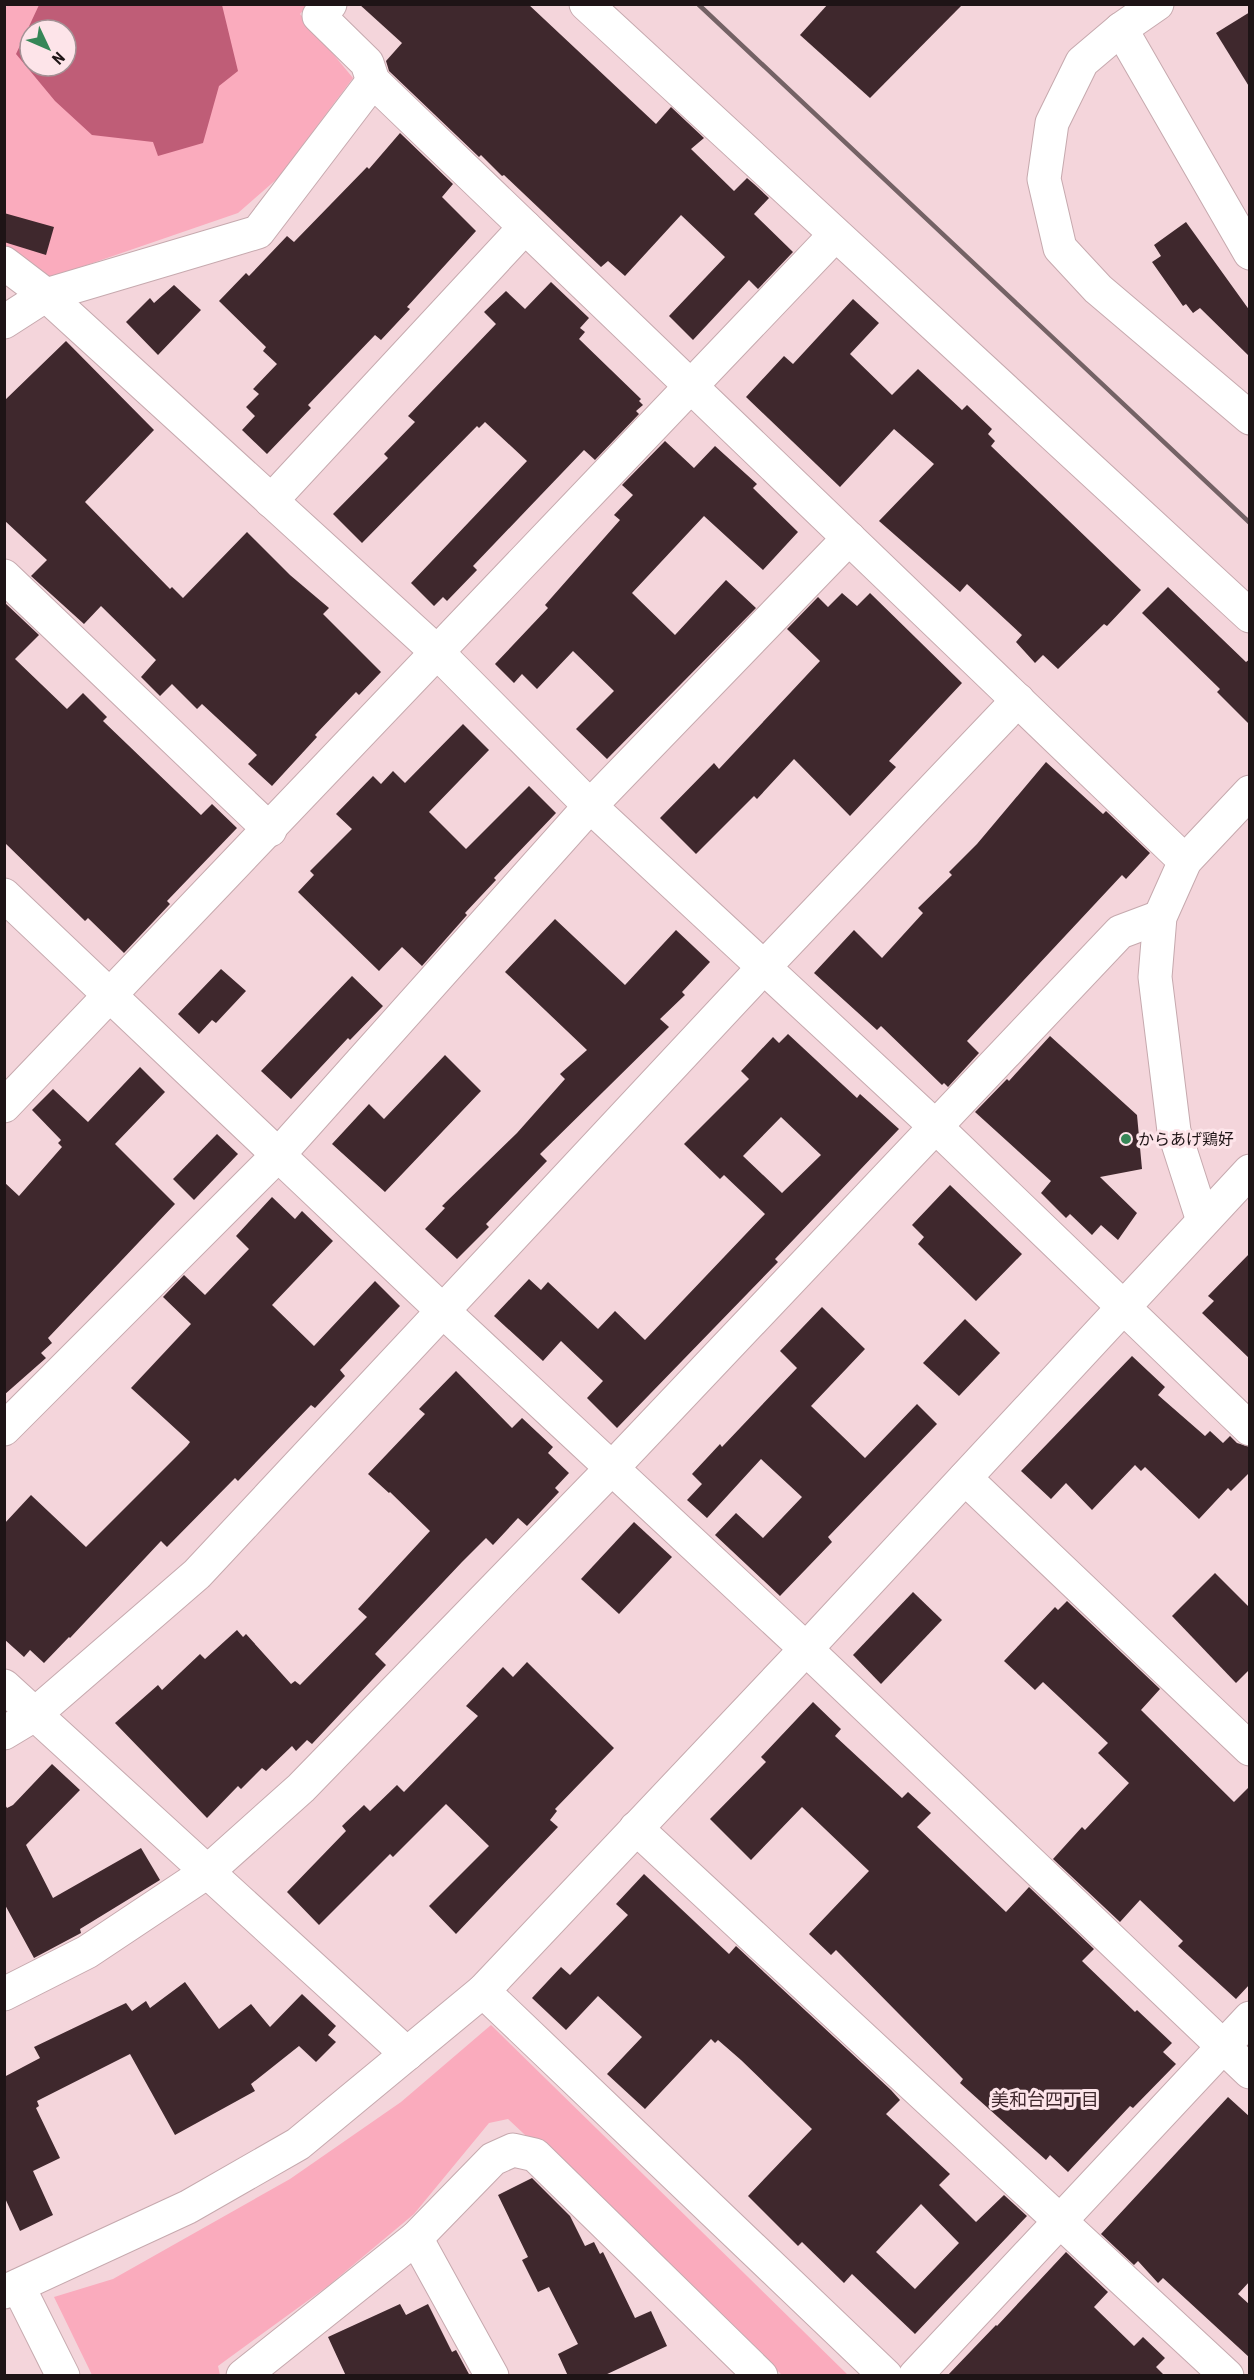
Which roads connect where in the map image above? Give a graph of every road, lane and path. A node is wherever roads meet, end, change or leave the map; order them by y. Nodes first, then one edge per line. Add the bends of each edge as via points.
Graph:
1 (330, 4) edge
2 (586, 4) edge
3 (1157, 4) edge
4 (1121, 29) junction
5 (374, 81) junction
6 (525, 227) junction
7 (835, 235) junction
8 (1250, 253) edge
9 (4, 263) edge
10 (46, 296) junction
11 (4, 322) edge
12 (690, 387) junction
13 (1250, 418) edge
14 (271, 501) junction
15 (849, 538) junction
16 (4, 576) edge
17 (1250, 616) edge
18 (437, 652) junction
19 (1018, 700) junction
20 (1250, 792) edge
21 (590, 806) junction
22 (270, 830) junction
23 (1185, 861) junction
24 (4, 895) edge
25 (1160, 917) junction
26 (764, 967) junction
27 (110, 993) junction
28 (4, 1106) edge
29 (935, 1126) junction
30 (279, 1154) junction
31 (1250, 1171) edge
32 (1203, 1221) junction
33 (1122, 1309) junction
34 (444, 1312) junction
35 (4, 1429) edge
36 (1250, 1429) edge
37 (612, 1468) junction
38 (965, 1478) junction
39 (806, 1649) junction
40 (4, 1686) edge
41 (34, 1715) junction
42 (4, 1733) edge
43 (1250, 1749) edge
44 (636, 1828) junction
45 (207, 1872) junction
46 (483, 1990) junction
47 (4, 1994) edge
48 (1250, 2018) edge
49 (1222, 2047) junction
50 (407, 2054) junction
51 (1250, 2072) edge
52 (1061, 2219) junction
53 (416, 2238) junction
54 (11, 2289) edge
55 (63, 2376) edge
56 (243, 2376) edge
57 (492, 2376) edge
58 (761, 2376) edge
59 (886, 2376) edge
60 (915, 2376) edge
61 (1227, 2376) edge

1 - 5 street via 319,16 367,63
2 - 7 street
3 - 4 street
4 - 8 street
4 - 13 street via 1082,62 1052,123 1044,179 1060,248 1098,289
5 - 6 street
5 - 10 street via 258,232
6 - 12 street
6 - 14 street
7 - 12 street
7 - 17 street
9 - 10 street
10 - 11 street
10 - 14 street
12 - 15 street
12 - 18 street
14 - 18 street
15 - 19 street
15 - 21 street
16 - 22 street
18 - 21 street
18 - 22 street
19 - 23 street
19 - 26 street
20 - 23 street
21 - 26 street
21 - 30 street
22 - 27 street
23 - 25 street
24 - 27 street
25 - 29 street via 1120,932
25 - 32 street via 1155,977 1174,1131
26 - 29 street
26 - 34 street
27 - 28 street
27 - 30 street
29 - 33 street
29 - 37 street
30 - 34 street
30 - 35 street
31 - 32 street
32 - 33 street
33 - 36 street
33 - 38 street
34 - 37 street
34 - 41 street via 197,1574
37 - 39 street
37 - 45 street via 301,1788
38 - 39 street
38 - 43 street
39 - 44 street
39 - 49 street
40 - 41 street
41 - 42 street
41 - 45 street
44 - 46 street
44 - 52 street
45 - 47 street via 87,1952
45 - 50 street
46 - 50 street
46 - 59 street
48 - 49 street
49 - 51 street
49 - 52 street
50 - 54 street via 298,2144 188,2207
52 - 60 street
52 - 61 street
53 - 56 street
53 - 57 street
53 - 58 street via 493,2159 513,2150 535,2155
54 - 55 street

